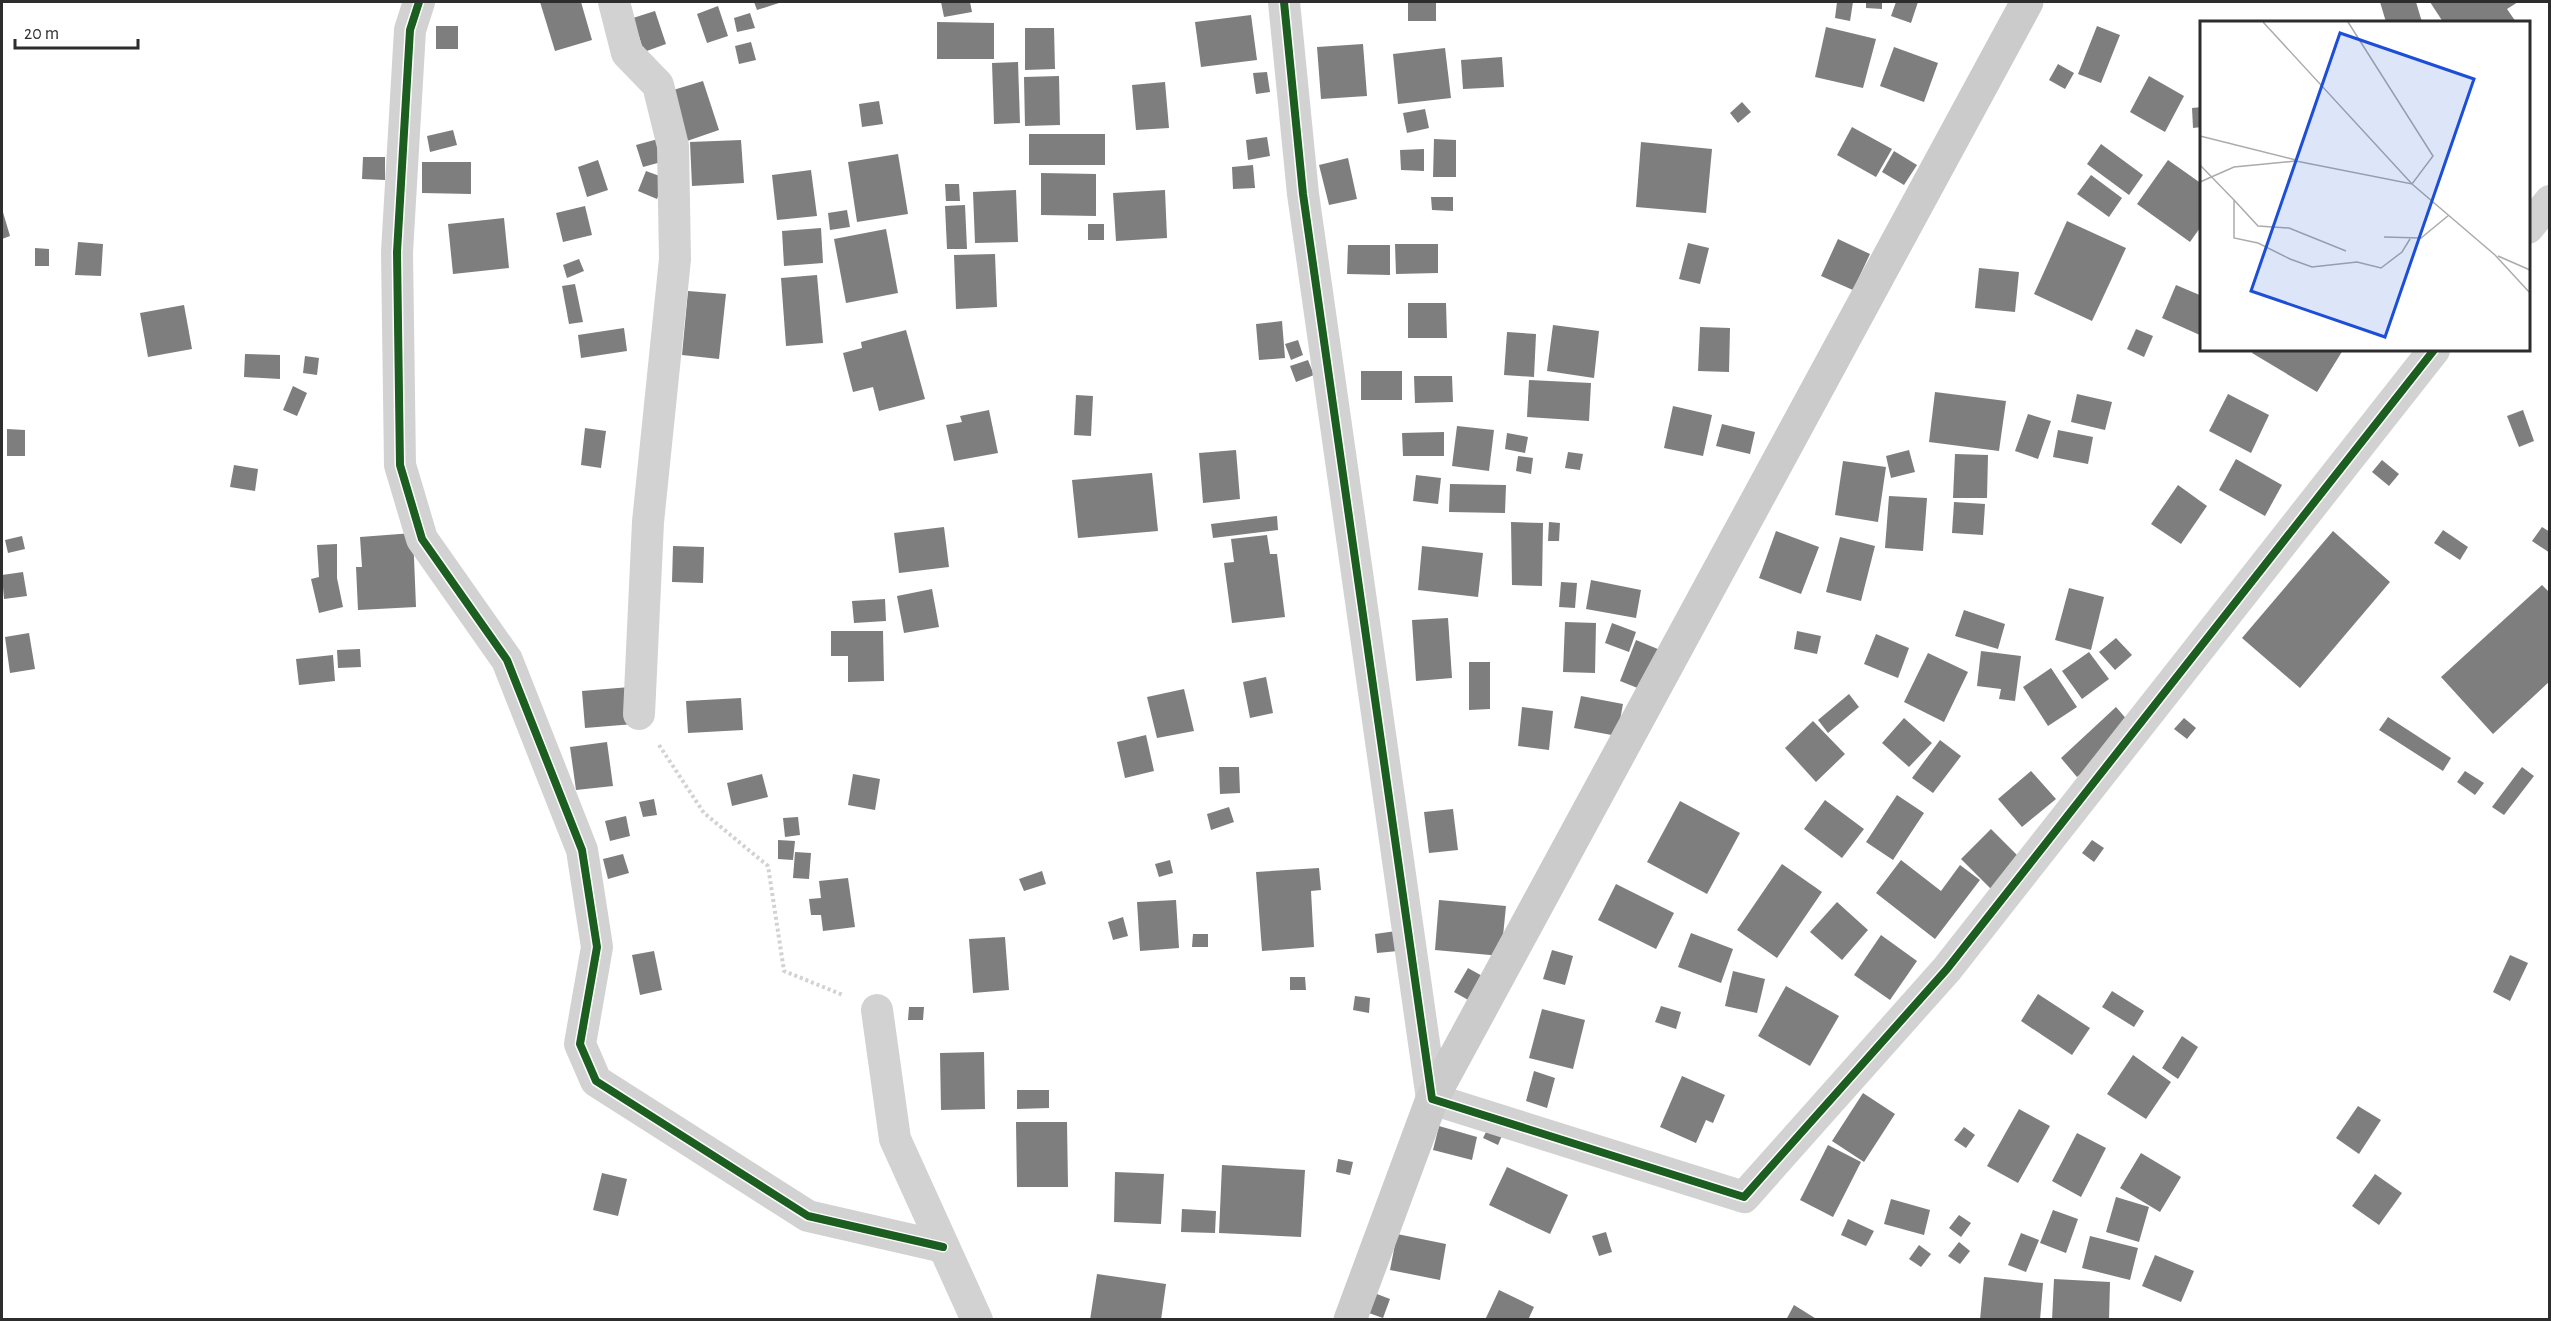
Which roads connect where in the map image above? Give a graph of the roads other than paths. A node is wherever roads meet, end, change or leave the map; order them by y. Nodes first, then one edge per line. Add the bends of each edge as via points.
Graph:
1 (419, 2) edge
2 (614, 2) edge
3 (2027, 2) edge
4 (1286, 3) edge
5 (2550, 201) edge
6 (2530, 227) edge
7 (2433, 351) edge
8 (639, 714) road end
9 (877, 1010) road end
10 (1432, 1098) junction
11 (942, 1248) junction
12 (977, 1320) edge
13 (1350, 1320) edge

1 - 11 street via 410,30 397,252 400,465 422,538 507,660 582,850 597,947 580,1044 596,1081 807,1216
2 - 8 street via 627,53 658,85 673,146 675,259 648,522
3 - 10 street
4 - 10 street via 1303,194
5 - 6 street
7 - 10 street via 1947,969 1744,1197
9 - 11 street via 895,1139
10 - 13 street
11 - 12 street

